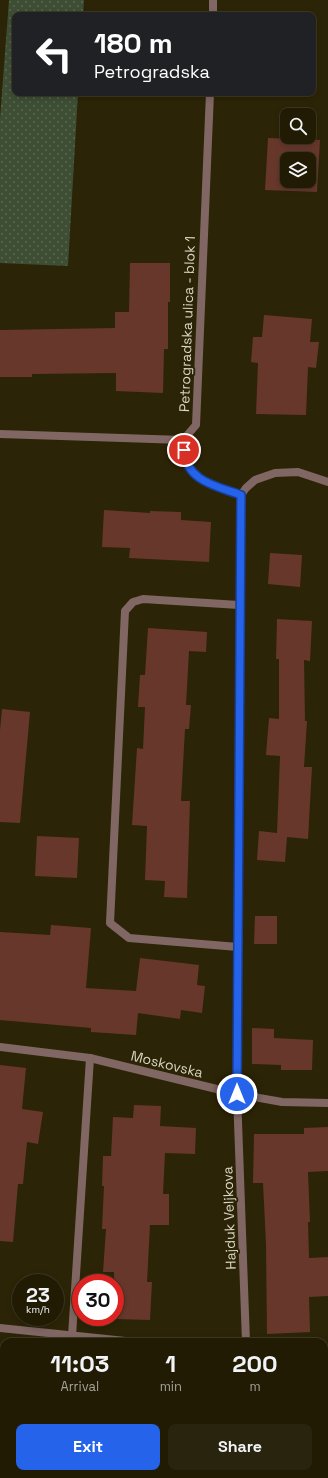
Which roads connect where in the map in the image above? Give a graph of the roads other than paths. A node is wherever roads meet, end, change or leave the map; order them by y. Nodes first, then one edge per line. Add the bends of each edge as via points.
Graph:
1 (213, 0) edge
2 (213, 12) edge
3 (210, 96) edge
4 (0, 434) edge
5 (183, 440) junction
6 (328, 482) edge
7 (241, 495) junction
8 (239, 605) junction
9 (238, 947) junction
10 (0, 1047) edge
11 (90, 1058) junction
12 (237, 1094) junction
13 (328, 1103) edge
14 (0, 1328) edge
15 (72, 1336) junction
16 (93, 1338) edge
17 (246, 1338) edge

1 - 2 street
3 - 5 street, Petrogradska ulica - blok 1 via 196,425
4 - 5 street
5 - 7 street via 185,460 194,474 203,481
6 - 7 street via 298,472 275,473 255,480
7 - 8 street, Hajduk Veljkova
8 - 9 street, Hajduk Veljkova
8 - 9 street via 143,599 133,602 125,612 110,923 129,938
9 - 12 street, Hajduk Veljkova
10 - 11 street, Moskovska
11 - 12 street, Moskovska
11 - 15 street
12 - 13 street, Moskovska via 282,1102
12 - 17 street, Hajduk Veljkova
14 - 15 street
15 - 16 street

